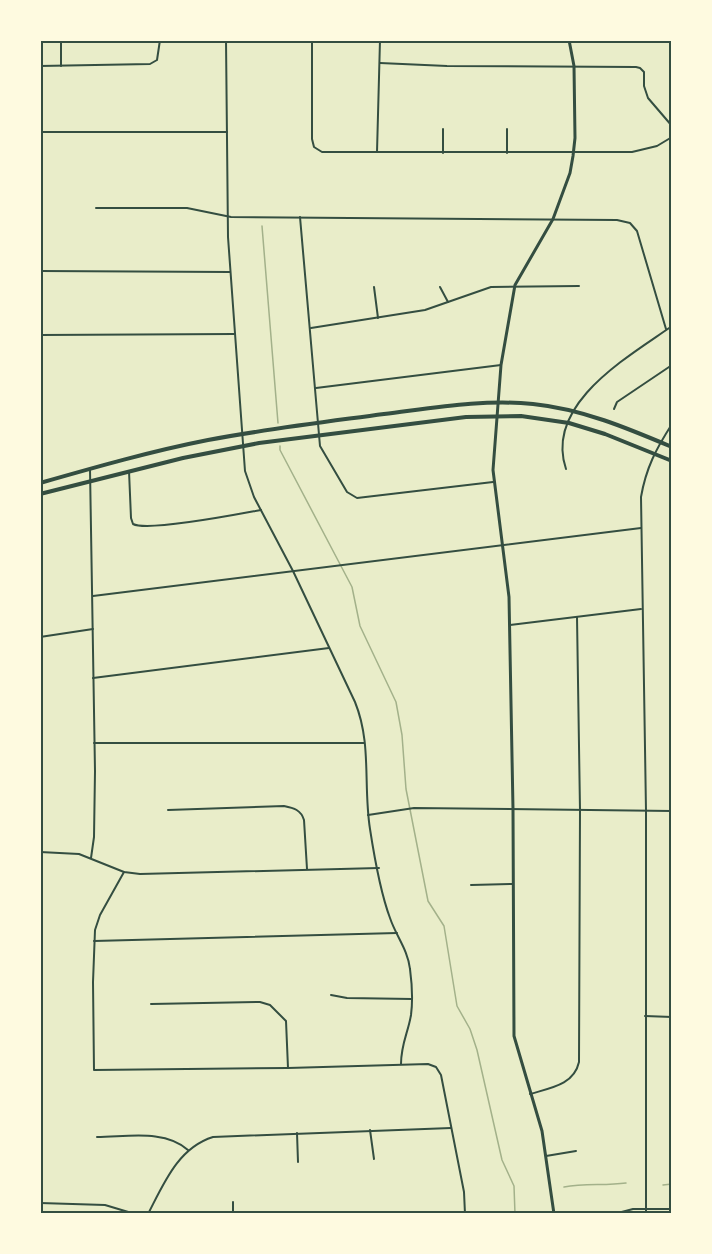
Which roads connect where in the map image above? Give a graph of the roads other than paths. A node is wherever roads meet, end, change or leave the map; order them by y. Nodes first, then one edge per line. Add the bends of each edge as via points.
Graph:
1 (61, 40) edge
2 (160, 40) edge
3 (226, 40) edge
4 (312, 40) edge
5 (380, 40) edge
6 (569, 40) edge
7 (380, 63) junction
8 (40, 66) edge
9 (61, 66) junction
10 (574, 66) junction
11 (672, 126) edge
12 (443, 129) dead end
13 (507, 129) dead end
14 (40, 132) edge
15 (227, 132) junction
16 (672, 137) edge
17 (377, 152) junction
18 (443, 153) junction
19 (507, 153) junction
20 (573, 153) junction
21 (96, 208) dead end
22 (228, 217) junction
23 (300, 218) junction
24 (553, 219) junction
25 (40, 271) edge
26 (231, 272) junction
27 (515, 285) junction
28 (579, 286) dead end
29 (374, 287) dead end
30 (440, 287) dead end
31 (448, 302) junction
32 (378, 318) junction
33 (672, 326) edge
34 (311, 328) junction
35 (666, 329) junction
36 (234, 334) junction
37 (40, 335) edge
38 (501, 365) junction
39 (672, 365) edge
40 (316, 388) junction
41 (497, 402) junction
42 (614, 409) dead end
43 (574, 411) junction
44 (496, 415) junction
45 (319, 423) junction
46 (568, 423) junction
47 (672, 424) edge
48 (242, 435) junction
49 (319, 435) junction
50 (661, 443) junction
51 (243, 446) junction
52 (672, 447) edge
53 (653, 453) junction
54 (672, 461) edge
55 (90, 469) junction
56 (566, 469) dead end
57 (129, 471) junction
58 (91, 481) junction
59 (493, 482) junction
60 (40, 483) edge
61 (40, 494) edge
62 (261, 510) junction
63 (641, 528) junction
64 (502, 545) junction
65 (293, 571) junction
66 (93, 597) junction
67 (642, 609) junction
68 (577, 617) junction
69 (510, 625) junction
70 (93, 629) junction
71 (40, 637) edge
72 (330, 647) junction
73 (93, 678) junction
74 (94, 743) junction
75 (366, 743) junction
76 (513, 808) junction
77 (168, 810) dead end
78 (580, 810) junction
79 (646, 811) junction
80 (672, 811) edge
81 (368, 814) junction
82 (40, 852) edge
83 (91, 858) junction
84 (379, 868) junction
85 (307, 870) junction
86 (124, 872) junction
87 (513, 884) junction
88 (471, 885) dead end
89 (397, 933) junction
90 (94, 941) junction
91 (331, 995) dead end
92 (412, 999) junction
93 (151, 1004) dead end
94 (645, 1016) junction
95 (672, 1017) edge
96 (401, 1064) junction
97 (288, 1068) junction
98 (530, 1094) junction
99 (452, 1128) junction
100 (370, 1130) junction
101 (297, 1133) junction
102 (97, 1137) dead end
103 (188, 1150) junction
104 (576, 1151) dead end
105 (546, 1156) junction
106 (374, 1159) dead end
107 (298, 1162) dead end
108 (233, 1202) dead end
109 (40, 1203) edge
110 (646, 1209) junction
111 (672, 1209) edge
112 (135, 1214) edge
113 (148, 1214) edge
114 (233, 1214) edge
115 (465, 1214) edge
116 (554, 1214) edge
117 (614, 1214) edge
118 (646, 1214) edge

1 - 9 street
2 - 9 street via 154,63
3 - 15 street
4 - 17 street via 314,147 322,152
5 - 7 street
6 - 10 street
7 - 10 street
7 - 17 street
8 - 9 street
10 - 11 street via 640,68 648,98
10 - 20 street
12 - 18 street
13 - 19 street
14 - 15 street
15 - 22 street
16 - 20 street via 639,152
17 - 18 street
18 - 19 street
19 - 20 street
20 - 24 street
21 - 22 street via 187,208
22 - 23 street
22 - 26 street
23 - 24 street
23 - 34 street
24 - 27 street
24 - 35 street via 630,223 637,231
25 - 26 street
26 - 36 street
27 - 28 street
27 - 31 street via 491,287
27 - 38 street
29 - 32 street
30 - 31 street
31 - 32 street
32 - 34 street
33 - 35 street
34 - 40 street
35 - 43 street via 596,383
36 - 37 street
36 - 48 street
38 - 40 street
38 - 41 street
39 - 42 street via 617,402
40 - 45 street
41 - 43 main road
41 - 44 street
41 - 45 main road
43 - 46 street
43 - 50 main road
44 - 46 main road
44 - 49 main road
44 - 59 street
45 - 48 main road
45 - 49 street
46 - 53 main road
46 - 56 street via 562,458
47 - 50 street
48 - 51 street
48 - 55 main road
49 - 51 main road
49 - 59 street via 322,452 353,497
50 - 52 main road
50 - 53 street
51 - 57 main road
51 - 62 street via 248,481
53 - 54 main road
53 - 63 street via 641,497
55 - 58 street
55 - 60 main road
57 - 58 main road
57 - 62 street via 131,518 137,526
58 - 61 main road
58 - 66 street
59 - 64 street
62 - 65 street
63 - 64 street
63 - 67 street
64 - 65 street
64 - 69 street
65 - 66 street
65 - 72 street
66 - 70 street
67 - 68 street
67 - 79 street
68 - 69 street
68 - 78 street
69 - 76 street
70 - 71 street
70 - 73 street
72 - 73 street
72 - 75 street via 356,702
73 - 74 street
74 - 75 street
74 - 83 street
75 - 81 street
76 - 78 street
76 - 81 street via 414,808
76 - 87 street
77 - 85 street via 294,808 304,820
78 - 79 street
78 - 98 street via 579,1062 570,1080
79 - 80 street
79 - 94 street
81 - 84 street
82 - 83 street via 70,852
83 - 86 street
84 - 85 street
84 - 89 street via 387,909
85 - 86 street
86 - 90 street via 100,915
87 - 88 street
87 - 98 street via 514,1036
89 - 90 street
89 - 92 street via 408,956
90 - 97 street via 94,1070
91 - 92 street
92 - 96 street
93 - 97 street via 270,1005 286,1021
94 - 95 street
94 - 110 street
96 - 97 street
96 - 99 street via 429,1064 439,1071
98 - 105 street
99 - 100 street
99 - 115 street
100 - 101 street
100 - 106 street
101 - 103 street via 213,1137
101 - 107 street
102 - 103 street via 164,1137
103 - 113 street
104 - 105 street
105 - 116 street
108 - 114 street
109 - 112 street via 105,1205
110 - 111 street
110 - 117 street
110 - 118 street

